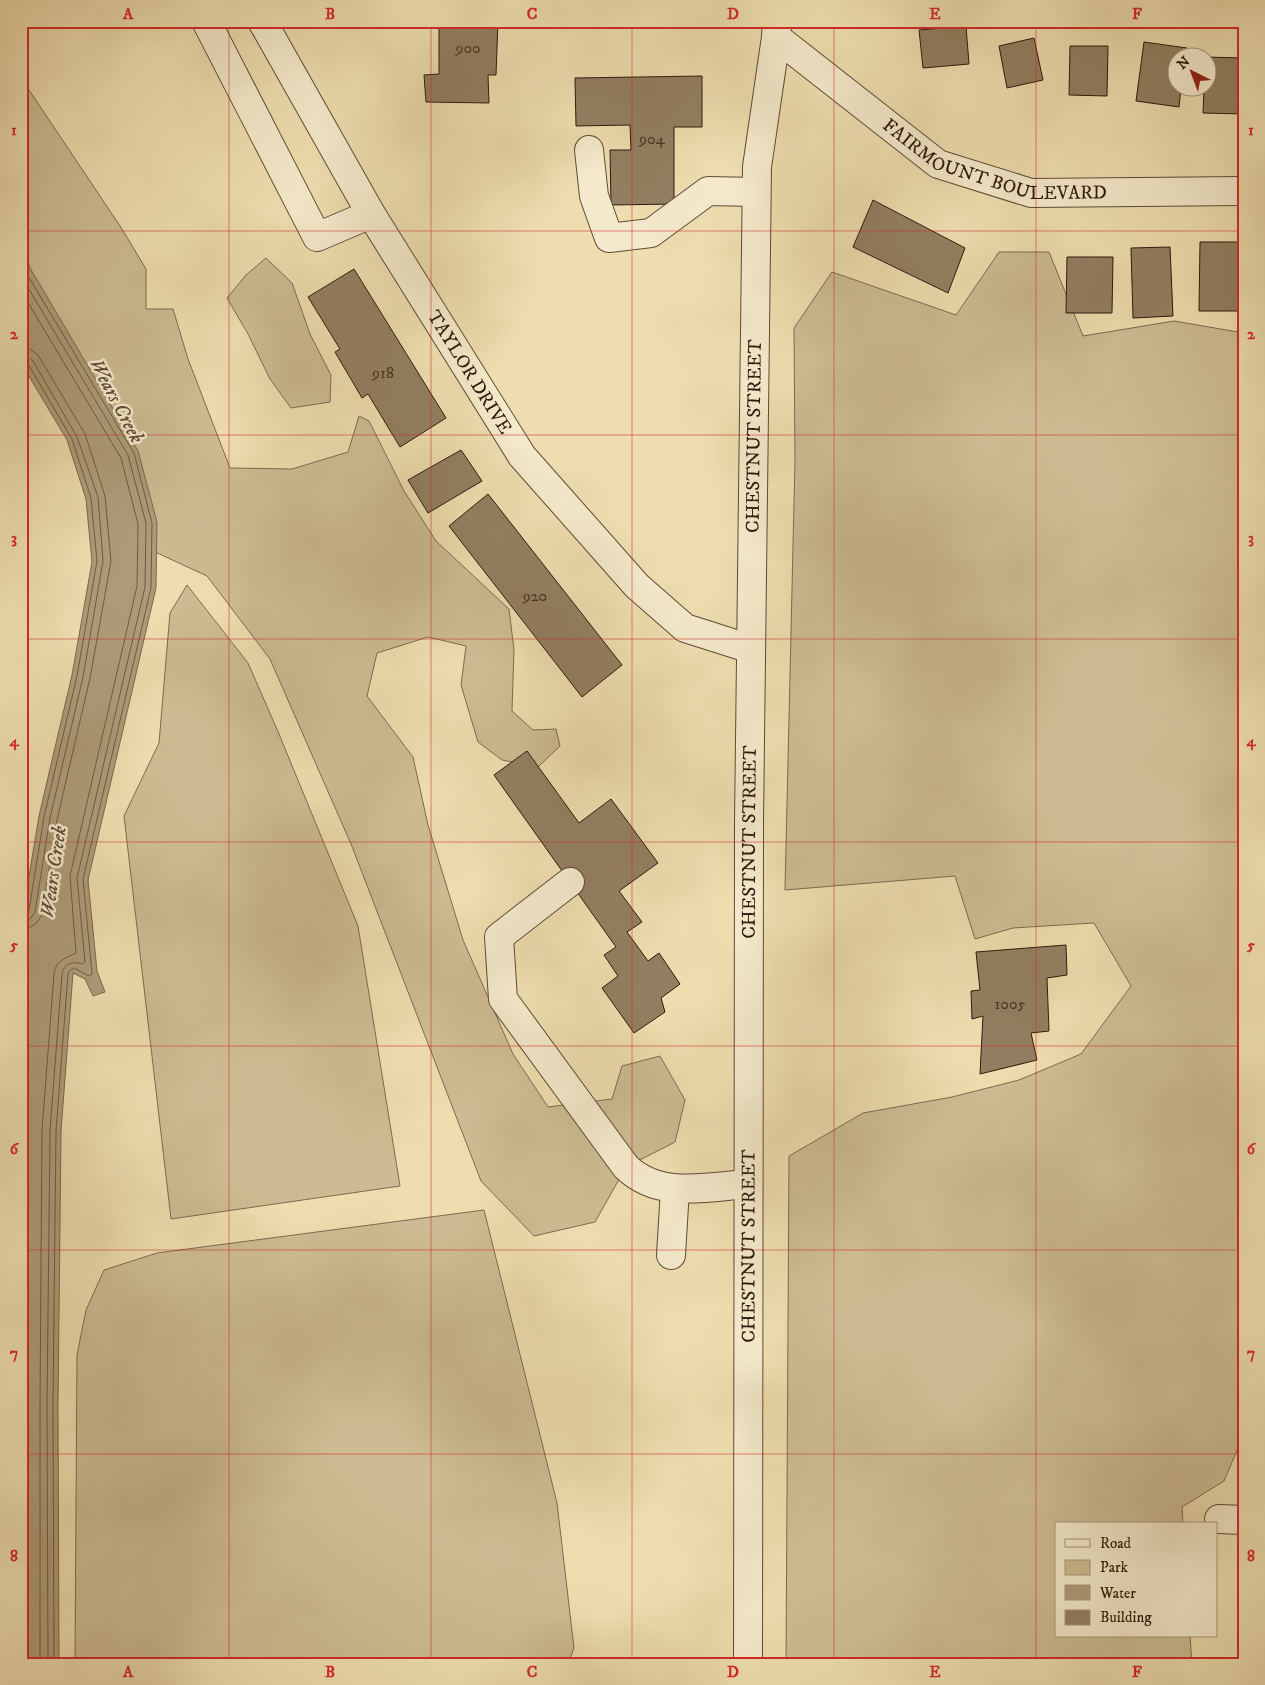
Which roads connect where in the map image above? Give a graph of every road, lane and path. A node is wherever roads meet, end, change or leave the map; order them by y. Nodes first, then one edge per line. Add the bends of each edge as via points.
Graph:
1 (206, 21) edge
2 (262, 21) edge
3 (776, 29) edge
4 (589, 150) dead end
5 (1244, 191) edge
6 (756, 192) junction
7 (372, 214) junction
8 (751, 649) junction
9 (570, 882) dead end
10 (748, 1184) junction
11 (675, 1189) junction
12 (672, 1255) dead end
13 (748, 1664) edge

1 - 7 street via 317,236
2 - 7 street, TAYLOR DRIVE
3 - 5 street, FAIRMOUNT BOULEVARD via 938,164 1031,193
3 - 6 street, CHESTNUT STREET via 756,167
4 - 6 street via 594,196 609,238 651,233 708,191
6 - 8 street, CHESTNUT STREET
7 - 8 street, TAYLOR DRIVE via 522,456 637,586 685,628
8 - 10 street, CHESTNUT STREET
9 - 11 street via 499,937 503,999 626,1167 650,1183
10 - 11 street
10 - 13 street, CHESTNUT STREET
11 - 12 street

